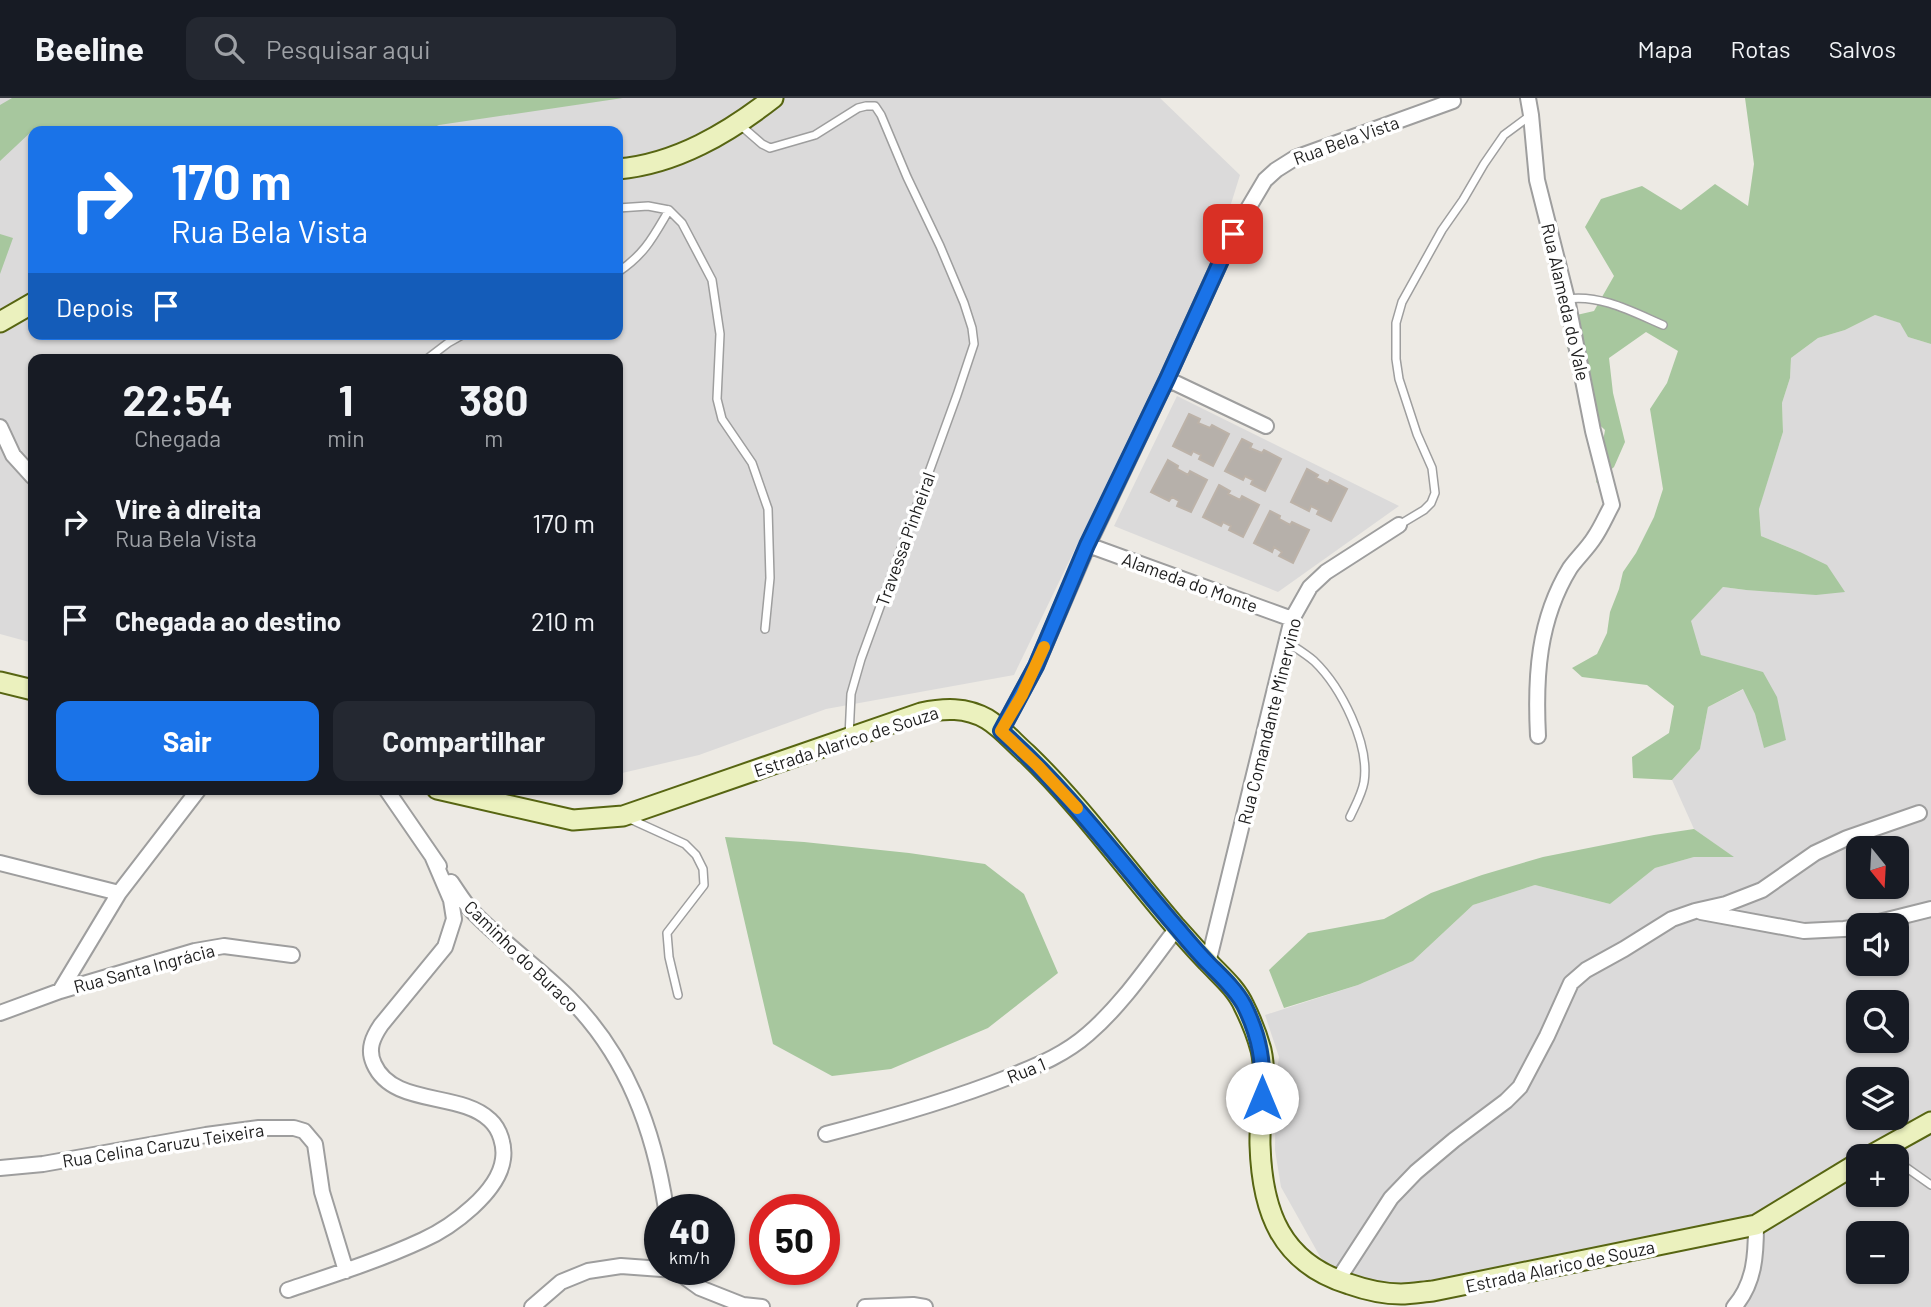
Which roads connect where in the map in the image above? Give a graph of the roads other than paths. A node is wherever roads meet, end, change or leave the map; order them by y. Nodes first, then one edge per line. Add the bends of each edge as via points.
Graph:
1 (773, 98) edge
2 (1528, 98) edge
3 (1453, 100) dead end
4 (1531, 115) junction
5 (738, 123) junction
6 (623, 168) edge
7 (623, 208) edge
8 (669, 210) junction
9 (623, 269) edge
10 (1567, 299) junction
11 (28, 306) edge
12 (0, 322) edge
13 (1663, 325) dead end
14 (453, 340) edge
15 (433, 354) edge
16 (1167, 379) junction
17 (1266, 426) dead end
18 (0, 427) edge
19 (28, 472) edge
20 (1399, 525) joint
21 (1087, 545) junction
22 (1292, 619) junction
23 (765, 629) dead end
24 (1287, 642) junction
25 (0, 682) edge
26 (28, 689) edge
27 (1001, 731) junction
28 (1538, 736) dead end
29 (849, 738) junction
30 (193, 795) edge
31 (390, 795) edge
32 (463, 795) edge
33 (1919, 813) dead end
34 (623, 816) junction
35 (1350, 817) dead end
36 (433, 858) junction
37 (0, 863) edge
38 (119, 893) junction
39 (1931, 909) edge
40 (1695, 911) junction
41 (1909, 914) edge
42 (1177, 928) junction
43 (1846, 929) edge
44 (292, 955) dead end
45 (1208, 963) junction
46 (60, 991) junction
47 (678, 995) dead end
48 (0, 1013) edge
49 (1931, 1122) edge
50 (826, 1134) dead end
51 (1896, 1144) edge
52 (0, 1168) edge
53 (1909, 1169) edge
54 (1846, 1170) edge
55 (1931, 1185) edge
56 (664, 1194) edge
57 (1756, 1224) junction
58 (644, 1268) edge
59 (345, 1271) junction
60 (1337, 1280) junction
61 (697, 1285) edge
62 (288, 1290) dead end
63 (532, 1307) edge
64 (762, 1307) edge
65 (865, 1307) edge
66 (925, 1307) edge
67 (1734, 1307) edge

1 - 5 main road
2 - 4 street, Rua Alameda do Vale
3 - 16 street, Rua Bela Vista via 1295,158 1265,180 1233,234
4 - 10 street, Rua Alameda do Vale via 1537,180
4 - 20 lane via 1504,135 1402,302 1396,323 1399,379 1432,468 1435,493 1424,510
5 - 6 main road via 670,159
5 - 29 lane, Travessa Pinheiral via 770,148 815,135 859,108 875,106 940,246 972,328 974,344 957,395 861,659 851,694
7 - 8 lane
8 - 9 lane via 648,247
8 - 23 lane via 682,223 712,279 720,334 717,399 722,419 752,463 768,509 770,578
10 - 13 lane via 1589,298
10 - 28 street, Rua Alameda do Vale via 1612,505 1548,612 1539,654
11 - 12 main road
14 - 15 lane
16 - 17 street
16 - 21 street, Rua Bela Vista
18 - 19 street via 13,455
20 - 22 street, Rua Comandante Minervino via 1318,579
21 - 22 street, Alameda do Monte
21 - 27 street, Rua Bela Vista via 1036,666
22 - 24 street, Rua Comandante Minervino
24 - 35 lane via 1313,660 1334,685 1361,742 1364,785
24 - 45 street, Rua Comandante Minervino
25 - 26 main road
27 - 29 main road, Estrada Alarico de Souza via 965,710 940,708
27 - 42 main road, Estrada Alarico de Souza via 1079,811
29 - 34 main road, Estrada Alarico de Souza
30 - 38 street
31 - 36 street, Caminho do Buraco
32 - 34 main road, Estrada Alarico de Souza via 573,820
33 - 40 street via 1815,853 1762,890
34 - 47 lane via 685,844 703,869 704,885 667,933
36 - 56 street, Caminho do Buraco via 472,911 570,999 605,1041 626,1076 653,1143
36 - 59 street via 452,900 454,919 445,947 373,1037 372,1058 383,1078 397,1088 477,1111 490,1120 504,1151 502,1166 482,1197 463,1215 425,1240
37 - 38 street
38 - 46 street
39 - 41 street
40 - 43 street via 1804,931
40 - 60 street via 1672,919 1571,983 1520,1087 1391,1198
42 - 45 main road, Estrada Alarico de Souza
42 - 50 street, Rua 1 via 1115,1008 1053,1059 975,1091
44 - 46 street, Rua Santa Ingrácia via 224,946
45 - 60 main road, Estrada Alarico de Souza via 1242,1002 1261,1051 1260,1144 1274,1222 1305,1262
46 - 48 street, Rua Santa Ingrácia
49 - 51 main road
52 - 59 street, Rua Celina Caruzu Teixeira via 206,1135 295,1128 315,1144 322,1192
53 - 55 lane
54 - 57 main road, Estrada Alarico de Souza
57 - 60 main road, Estrada Alarico de Souza via 1433,1292 1370,1291
57 - 67 street via 1751,1277
58 - 63 street via 588,1271 562,1282
59 - 62 street
61 - 64 street via 743,1305
65 - 66 street

